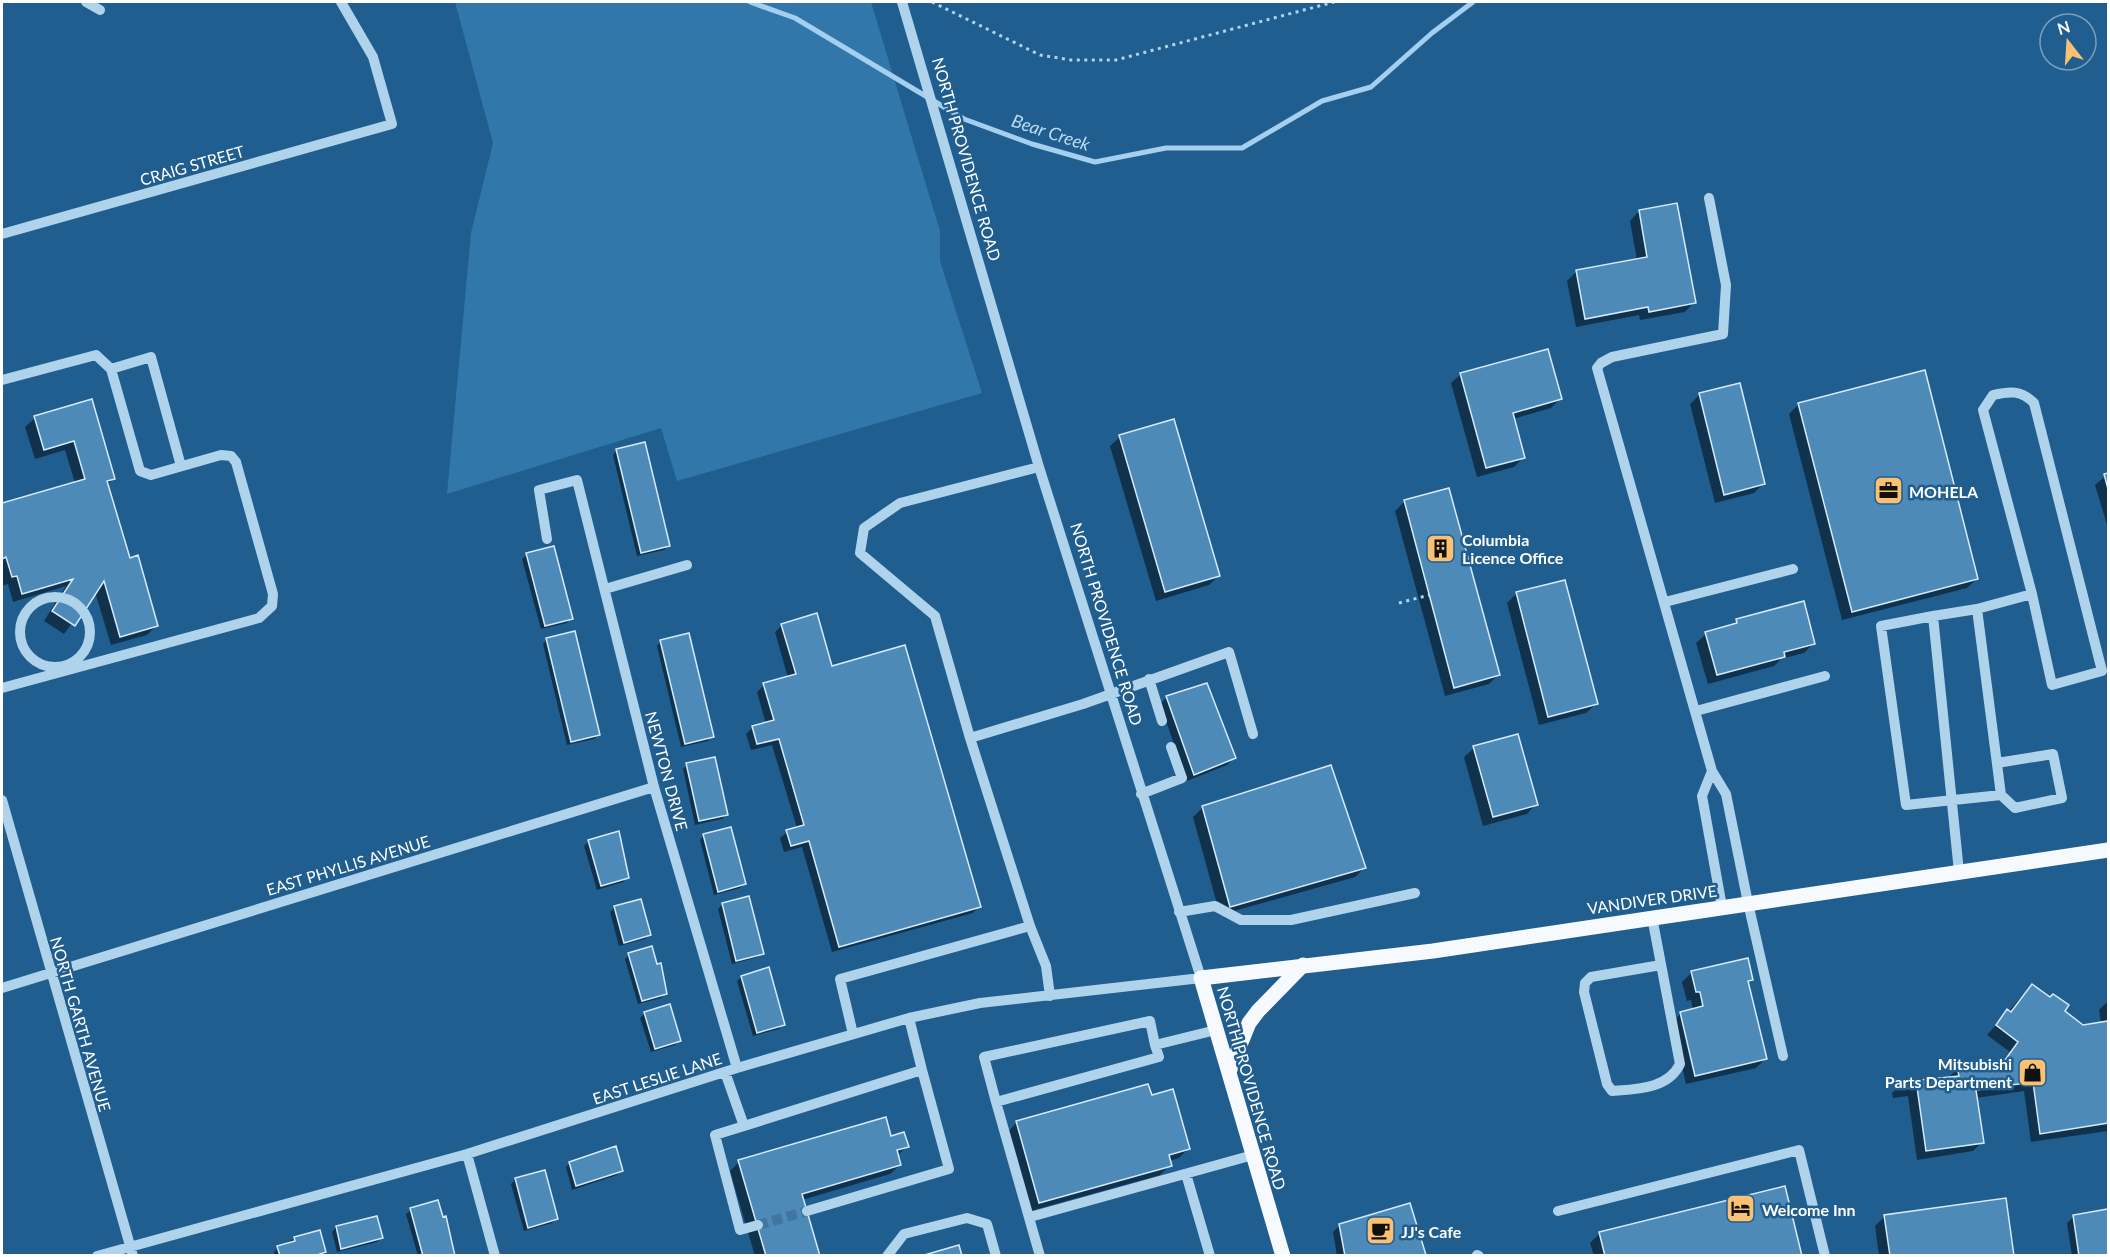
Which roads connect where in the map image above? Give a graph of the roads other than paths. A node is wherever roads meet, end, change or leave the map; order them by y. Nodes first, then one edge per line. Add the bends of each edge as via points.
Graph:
1 (86, 2) edge
2 (341, 2) edge
3 (902, 2) edge
4 (100, 10) dead end
5 (1708, 198) dead end
6 (2, 234) edge
7 (111, 369) junction
8 (2, 380) edge
9 (181, 466) junction
10 (1039, 467) junction
11 (548, 539) dead end
12 (687, 565) dead end
13 (1793, 569) dead end
14 (605, 589) junction
15 (2032, 594) junction
16 (1665, 602) junction
17 (1977, 609) junction
18 (1933, 616) junction
19 (63, 669) junction
20 (2105, 670) edge
21 (1825, 676) dead end
22 (1149, 679) junction
23 (2, 688) edge
24 (1109, 694) junction
25 (1696, 711) junction
26 (1162, 721) dead end
27 (1253, 734) dead end
28 (970, 738) junction
29 (1171, 747) dead end
30 (1997, 763) junction
31 (1712, 771) junction
32 (654, 787) junction
33 (1141, 794) junction
34 (2001, 795) junction
35 (1952, 800) junction
36 (2, 801) edge
37 (2109, 850) edge
38 (1959, 873) junction
39 (1415, 893) dead end
40 (1748, 903) junction
41 (1722, 907) junction
42 (1179, 912) junction
43 (1652, 917) junction
44 (1030, 926) junction
45 (1303, 965) junction
46 (1661, 965) junction
47 (51, 973) junction
48 (1201, 978) junction
49 (2, 988) edge
50 (1050, 996) junction
51 (909, 1018) junction
52 (1216, 1030) junction
53 (853, 1034) junction
54 (1155, 1045) junction
55 (1783, 1056) dead end
56 (737, 1068) junction
57 (922, 1070) junction
58 (725, 1072) junction
59 (1229, 1072) junction
60 (996, 1102) junction
61 (744, 1126) junction
62 (467, 1154) junction
63 (1253, 1155) junction
64 (1186, 1174) junction
65 (807, 1211) tunnel mouth
66 (1558, 1211) dead end
67 (1030, 1217) junction
68 (758, 1225) tunnel mouth
69 (132, 1250) edge
70 (97, 1256) edge
71 (495, 1256) edge
72 (887, 1256) edge
73 (996, 1256) edge
74 (1040, 1256) edge
75 (1210, 1256) edge
76 (1283, 1256) edge
77 (1825, 1256) edge

1 - 4 street
2 - 6 street, CRAIG STREET via 373,57 392,124
3 - 10 street, NORTH PROVIDENCE ROAD
5 - 16 street via 1726,285 1723,334 1612,357 1597,368
7 - 8 street via 96,355
7 - 9 street via 140,471 151,475
7 - 9 street via 151,357
9 - 19 street via 221,455 231,456 236,462 273,594 272,606 258,618
10 - 24 street, NORTH PROVIDENCE ROAD
10 - 28 street via 900,503 864,528 860,553 935,616
11 - 14 street, NEWTON DRIVE via 539,489 577,480
12 - 14 street
13 - 16 street
14 - 32 street, NEWTON DRIVE
15 - 17 street
15 - 20 street via 2052,685
15 - 20 street via 1983,410 1993,395 2010,391 2024,393 2034,403
16 - 25 street
17 - 18 street
17 - 30 street
18 - 35 street
18 - 35 street via 1881,626 1906,806
19 - 19 street via 82,656 88,646 90,624 85,613 68,599 44,598 25,613 20,636 23,648 31,658
19 - 23 street
21 - 25 street
22 - 24 street
22 - 26 street
22 - 27 street via 1229,652
24 - 28 street
24 - 33 street, NORTH PROVIDENCE ROAD
25 - 31 street
28 - 44 street
29 - 33 street via 1182,778
30 - 34 street
30 - 34 street via 2053,754 2062,798 2015,808
31 - 40 street via 1726,795
31 - 41 street via 1702,796
32 - 47 street, EAST PHYLLIS AVENUE
32 - 56 street, NEWTON DRIVE
33 - 42 street, NORTH PROVIDENCE ROAD
34 - 35 street
35 - 38 street
36 - 47 street, NORTH GARTH AVENUE
37 - 38 main road, VANDIVER DRIVE
38 - 40 main road, VANDIVER DRIVE
39 - 42 street via 1291,920 1241,920 1215,906
40 - 41 main road, VANDIVER DRIVE
40 - 55 street
41 - 43 main road, VANDIVER DRIVE
42 - 48 street, NORTH PROVIDENCE ROAD
43 - 45 main road, VANDIVER DRIVE via 1433,951
43 - 46 street
44 - 50 street via 1046,966
44 - 53 street via 840,979
45 - 48 main road, VANDIVER DRIVE
45 - 59 main road via 1249,1023
46 - 46 street via 1680,1064 1674,1076 1645,1089 1612,1091 1607,1084 1585,983 1591,977
47 - 49 street, EAST PHYLLIS AVENUE
47 - 69 street, NORTH GARTH AVENUE
48 - 50 street, EAST LESLIE LANE
48 - 52 main road, NORTH PROVIDENCE ROAD
50 - 51 street, EAST LESLIE LANE via 980,1003
51 - 53 street, EAST LESLIE LANE
51 - 57 street
52 - 54 street
52 - 59 main road, NORTH PROVIDENCE ROAD
53 - 56 street, EAST LESLIE LANE
54 - 60 street via 1159,1057
54 - 60 street via 1150,1021 984,1058
56 - 58 street, EAST LESLIE LANE
57 - 61 street
57 - 65 street via 949,1169
58 - 61 street
58 - 62 street, EAST LESLIE LANE
59 - 63 main road, NORTH PROVIDENCE ROAD
60 - 67 street
61 - 68 street via 715,1135 740,1230
62 - 69 street, EAST LESLIE LANE
62 - 71 street
63 - 64 street
63 - 76 main road, NORTH PROVIDENCE ROAD
64 - 67 street
64 - 75 street
66 - 77 street via 1799,1150
67 - 74 street
69 - 70 street, EAST LESLIE LANE
72 - 73 street via 904,1234 967,1218 987,1224

